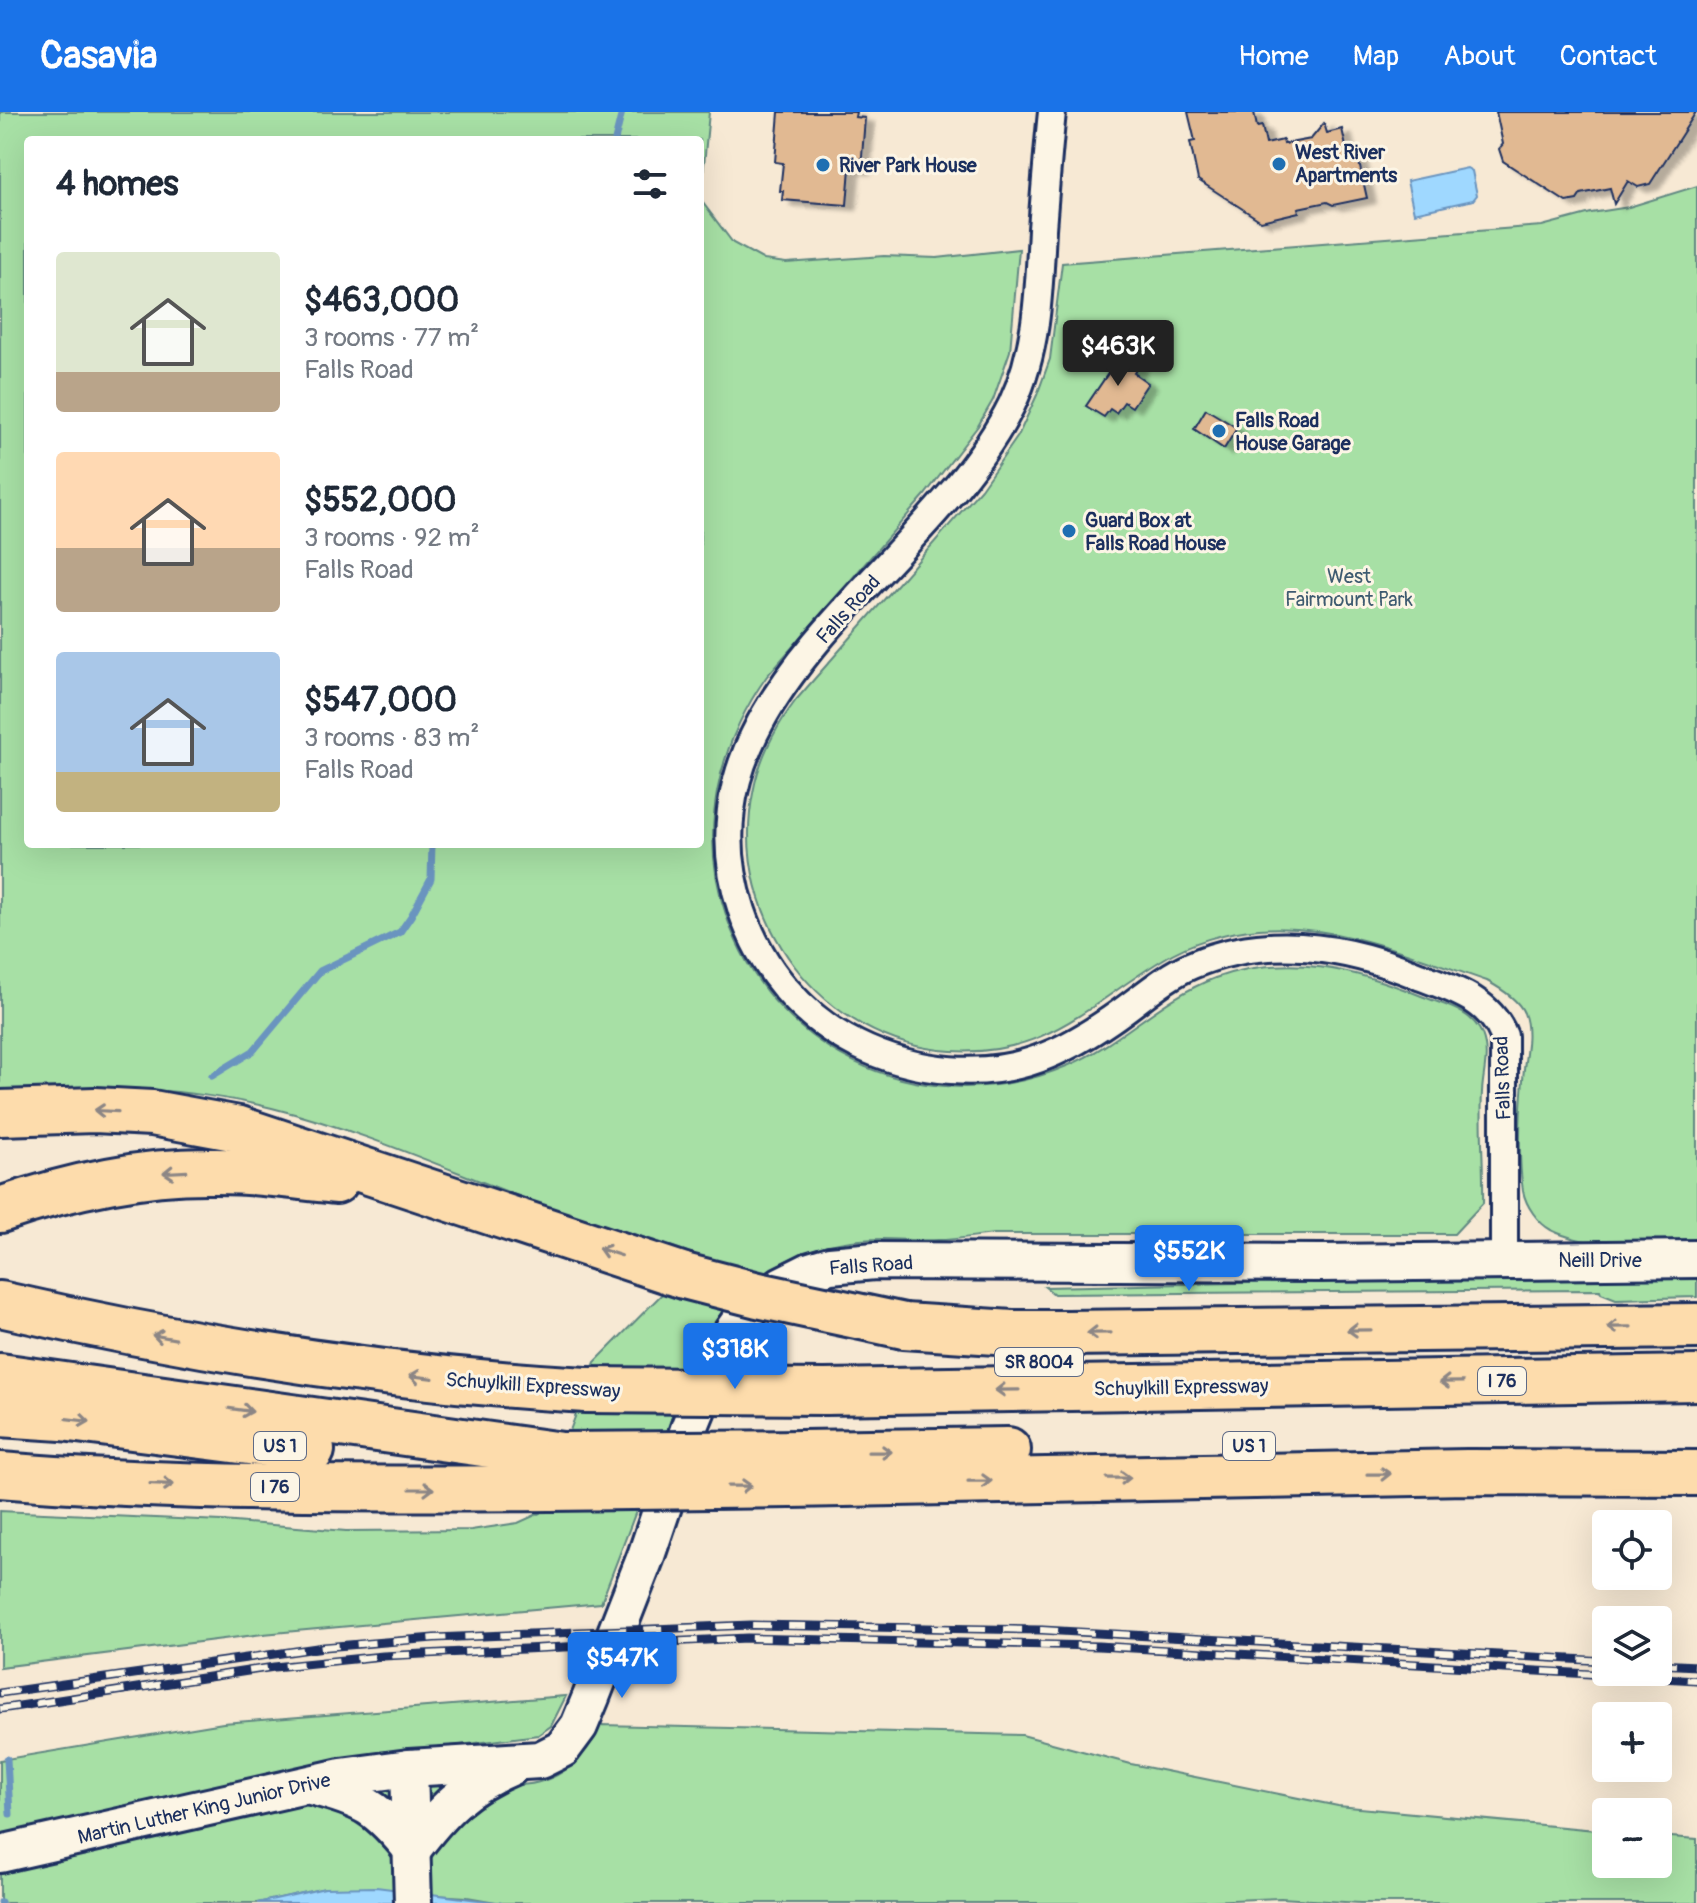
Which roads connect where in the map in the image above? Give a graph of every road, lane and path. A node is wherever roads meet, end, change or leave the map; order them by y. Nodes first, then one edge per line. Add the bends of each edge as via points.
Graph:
1 (1052, 112) edge
2 (0, 1113) edge
3 (422, 1191) junction
4 (0, 1210) edge
5 (1697, 1259) edge
6 (1504, 1260) junction
7 (0, 1304) edge
8 (904, 1326) junction
9 (1697, 1326) edge
10 (0, 1376) edge
11 (1697, 1378) edge
12 (1141, 1387) junction
13 (0, 1414) edge
14 (1697, 1444) edge
15 (796, 1469) junction
16 (556, 1472) junction
17 (1467, 1472) junction
18 (1697, 1473) edge
19 (0, 1475) edge
20 (1697, 1495) edge
21 (523, 1762) junction
22 (409, 1768) junction
23 (306, 1785) junction
24 (0, 1854) edge
25 (412, 1857) junction
26 (413, 1903) edge

1 - 6 street, Falls Road via 1029,361 995,435 961,482 794,670 764,713 731,805 737,897 766,963 795,999 833,1030 876,1053 923,1067 998,1068 1046,1056 1180,971 1238,951 1330,948 1367,956 1457,991 1492,1014 1504,1036
3 -> 2 highway via 212,1123 95,1110
3 -> 4 highway via 204,1170 111,1179
8 -> 3 highway, bridge via 684,1276
5 - 6 main road, Neill Drive
6 - 21 main road, Falls Road via 875,1261 830,1265 782,1285 738,1324 713,1364 579,1726 562,1749
12 -> 7 highway, Schuylkill Expressway / I 76, bridge via 825,1392 499,1385 331,1364
9 -> 8 highway via 1067,1333
8 - 12 highway, SR 8004
10 -> 16 highway
11 -> 12 highway, Schuylkill Expressway / I 76
13 -> 16 highway, US 1
15 -> 14 highway, US 1 via 1249,1446
16 -> 15 highway, US 1, bridge
15 -> 17 highway
19 -> 16 highway, I 76 via 268,1487
17 - 18 highway
17 - 20 highway
21 - 22 main road, Falls Road
21 - 25 main road via 461,1794
22 - 23 main road, Martin Luther King Junior Drive
22 - 25 main road
23 - 24 main road, Martin Luther King Junior Drive
23 - 25 main road via 365,1803 384,1817
25 - 26 main road

